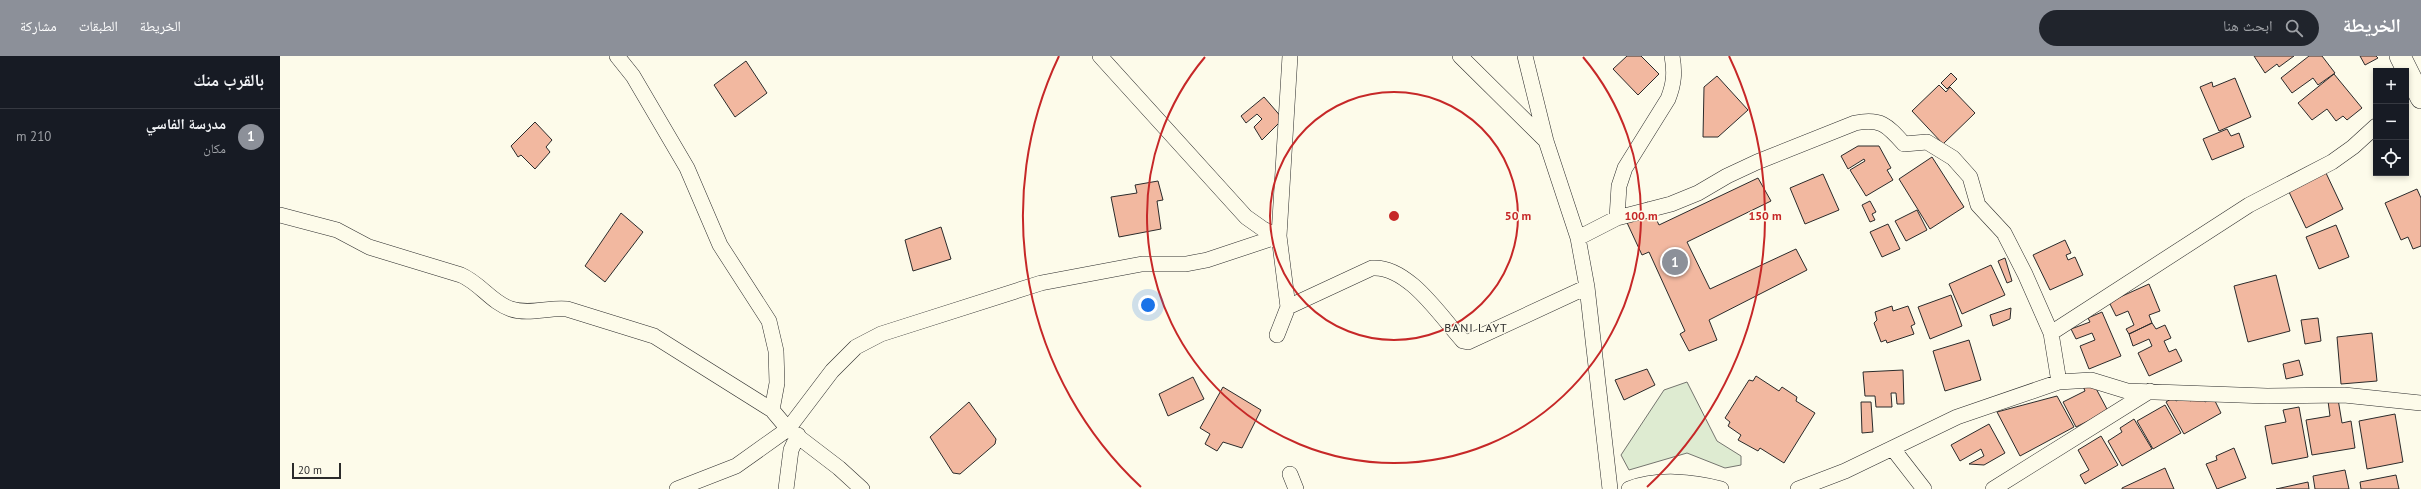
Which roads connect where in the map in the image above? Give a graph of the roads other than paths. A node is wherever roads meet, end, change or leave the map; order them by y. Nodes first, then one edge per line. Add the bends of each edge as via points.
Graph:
1 (617, 56) edge
2 (1100, 56) edge
3 (1290, 56) edge
4 (1460, 56) edge
5 (1525, 56) edge
6 (1672, 56) edge
7 (2400, 56) edge
8 (2416, 92) edge
9 (2373, 129) edge
10 (1546, 141) junction
11 (280, 215) edge
12 (1617, 218) junction
13 (1279, 236) junction
14 (1578, 238) junction
15 (1587, 287) junction
16 (1288, 307) junction
17 (2051, 333) junction
18 (1278, 334) dead end
19 (2059, 382) junction
20 (2150, 391) junction
21 (2421, 403) edge
22 (772, 410) junction
23 (793, 432) junction
24 (1892, 449) junction
25 (1290, 474) dead end
26 (677, 489) edge
27 (786, 489) edge
28 (862, 489) edge
29 (1296, 489) edge
30 (1610, 489) edge
31 (1629, 489) edge
32 (1721, 489) edge
33 (1798, 489) edge
34 (1924, 489) edge
35 (1993, 489) edge

1 - 22 street via 633,76 687,168 720,245 769,321 776,351 777,383
2 - 13 street via 1246,217 1262,229
3 - 13 street
4 - 10 street
5 - 10 street
6 - 12 street via 1672,88 1621,177
7 - 8 main road
9 - 17 street via 2332,162 2249,205
10 - 14 street
11 - 22 street via 337,230 369,247 470,279 503,306 512,310 524,312 554,307 567,309 654,336
12 - 14 street
12 - 17 street via 1671,204 1757,162 1855,123 1868,120 1880,122 1890,128 1904,144 1927,142 1953,158 1970,178 1978,205 2004,234
13 - 16 street
13 - 23 street via 1207,260 1186,264 1142,264 1041,283 881,334 856,347 832,371
14 - 15 street
15 - 16 street via 1468,342 1463,341 1413,284 1391,270 1372,268
15 - 30 street
16 - 18 street
17 - 19 street
19 - 20 street via 2091,380 2127,391
19 - 24 street via 1957,417
20 - 21 street via 2344,396
20 - 35 street
22 - 23 street
23 - 26 street via 736,466
23 - 27 street
23 - 28 street
24 - 33 street
24 - 34 street
25 - 29 street
31 - 32 street via 1660,481

